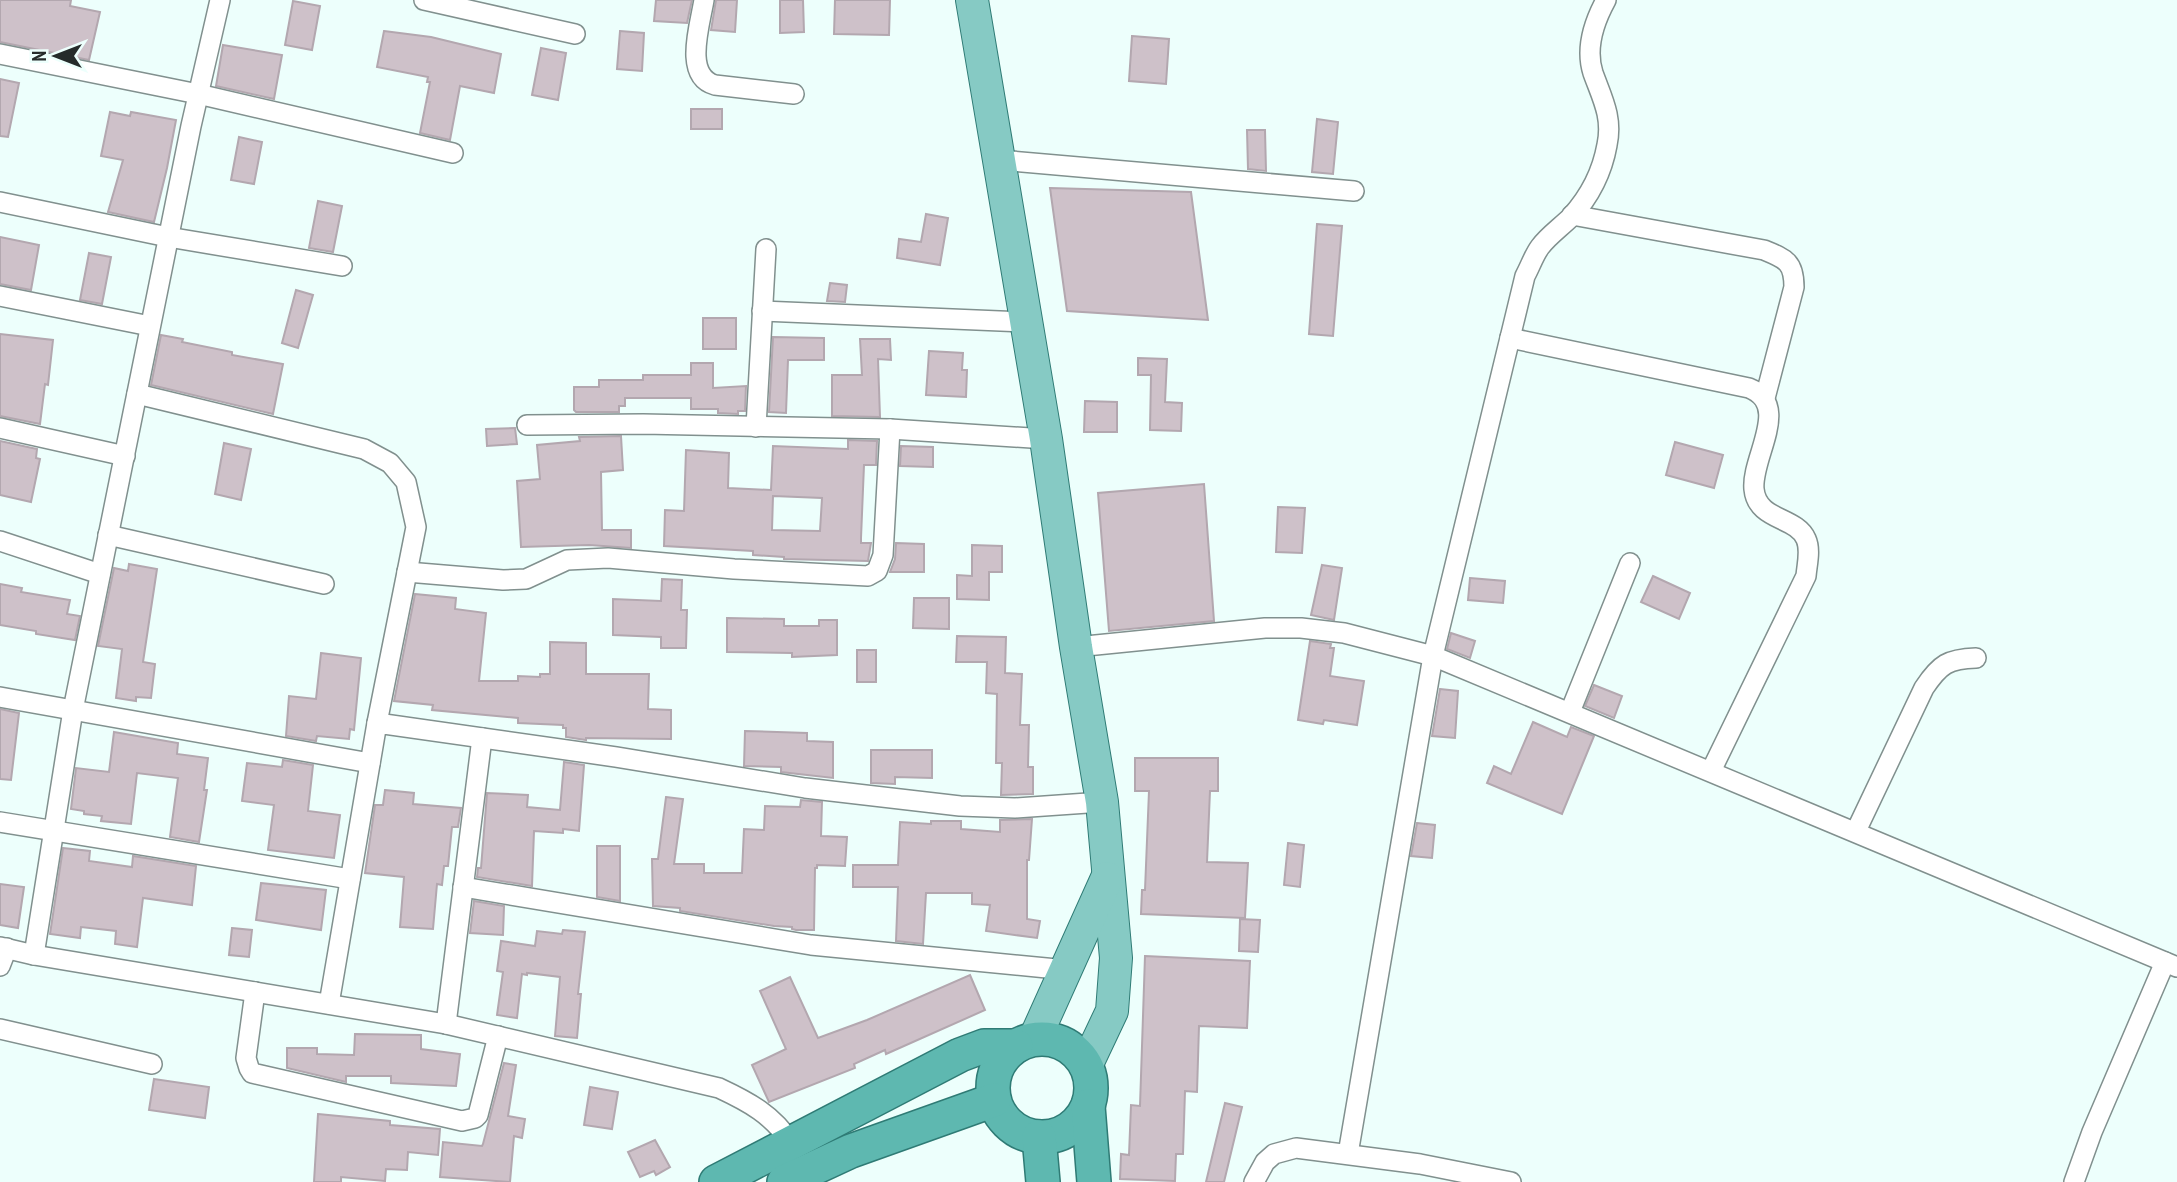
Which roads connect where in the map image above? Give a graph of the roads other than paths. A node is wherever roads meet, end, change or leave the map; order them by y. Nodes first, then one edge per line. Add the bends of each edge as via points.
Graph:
1 (220, 0) edge
2 (424, 0) edge
3 (704, 0) edge
4 (972, 0) edge
5 (1606, 0) edge
6 (575, 34) dead end
7 (0, 54) edge
8 (198, 94) junction
9 (794, 94) dead end
10 (453, 153) dead end
11 (999, 160) junction
12 (1354, 191) dead end
13 (0, 202) edge
14 (1572, 215) junction
15 (169, 237) junction
16 (766, 249) dead end
17 (342, 266) dead end
18 (0, 296) edge
19 (762, 311) junction
20 (1026, 322) junction
21 (150, 326) junction
22 (1510, 338) junction
23 (137, 394) junction
24 (1765, 398) junction
25 (527, 425) dead end
26 (756, 427) junction
27 (0, 428) edge
28 (890, 429) junction
29 (1046, 439) junction
30 (124, 456) junction
31 (108, 535) junction
32 (0, 541) edge
33 (1630, 563) dead end
34 (407, 572) junction
35 (100, 574) junction
36 (324, 584) dead end
37 (1076, 647) junction
38 (1433, 656) junction
39 (1976, 658) dead end
40 (0, 697) edge
41 (73, 709) junction
42 (1570, 712) junction
43 (377, 723) junction
44 (482, 738) junction
45 (370, 763) junction
46 (1711, 771) junction
47 (1102, 802) junction
48 (0, 822) edge
49 (54, 830) junction
50 (1856, 831) junction
51 (1109, 873) junction
52 (350, 878) junction
53 (463, 887) junction
54 (2, 953) edge
55 (34, 955) junction
56 (2171, 964) edge
57 (1068, 970) junction
58 (256, 992) junction
59 (329, 1004) junction
60 (446, 1024) junction
61 (0, 1029) edge
62 (498, 1036) junction
63 (1026, 1042) junction
64 (152, 1064) dead end
65 (1086, 1066) junction
66 (994, 1100) junction
67 (1088, 1106) junction
68 (1039, 1137) junction
69 (791, 1143) junction
70 (1348, 1154) junction
71 (716, 1182) edge
72 (784, 1182) edge
73 (1043, 1182) edge
74 (1094, 1182) edge
75 (1254, 1182) edge
76 (1511, 1182) edge
77 (2074, 1182) edge

1 - 8 street
2 - 6 street
3 - 9 street via 696,56 699,76 715,85
4 - 11 main road
5 - 14 street via 1589,50 1609,118 1608,142 1602,169
7 - 8 street
8 - 10 street
8 - 15 street
11 - 12 street
11 - 20 main road
13 - 15 street
14 - 22 street via 1539,248 1525,276
14 - 24 street via 1764,250 1789,263 1794,287
15 - 17 street
15 - 21 street
16 - 19 street
18 - 21 street
19 - 20 street
19 - 26 street
20 - 29 main road
21 - 23 street
22 - 24 street via 1749,388
22 - 38 street
23 - 30 street
23 - 34 street via 364,449 390,463 406,482 416,527
24 - 46 street via 1768,423 1753,485 1755,496 1765,510 1806,539 1806,576
25 - 26 street
26 - 28 street
27 - 30 street
28 - 29 street
28 - 34 street via 883,555 877,571 868,576 608,558 568,560 526,579
29 - 37 main road
30 - 31 street
31 - 35 street
31 - 36 street
32 - 35 street
33 - 42 street
34 - 43 street
35 - 41 street
37 - 38 street via 1301,628 1344,633
37 - 47 main road
38 - 42 street
38 - 70 street
39 - 50 street via 1955,659 1933,674
40 - 41 street
41 - 45 street
41 - 49 street
42 - 46 street
43 - 44 street
43 - 45 street
44 - 47 street via 805,788 960,806 1015,808
44 - 53 street
45 - 52 street
46 - 50 street
47 - 51 main road
48 - 49 street
49 - 52 street
49 - 55 street
50 - 56 street
51 - 57 main road
51 - 65 main road via 1116,958 1112,1011
52 - 59 street
53 - 57 street via 811,945
53 - 60 street
54 - 55 street
55 - 58 street
56 - 77 street via 2092,1132
57 - 63 main road
58 - 59 street
58 - 62 street via 247,1058 252,1073 462,1121 478,1115
59 - 60 street
60 - 62 street
61 - 64 street
62 - 69 street via 719,1088 754,1104 780,1126
63 - 65 highway via 1056,1040 1074,1050
63 - 66 highway via 1001,1060 993,1079
63 - 69 highway via 984,1046 960,1055
65 - 67 highway via 1091,1086
66 - 68 highway via 1003,1118 1019,1132
66 - 72 highway via 851,1151
67 - 68 highway via 1076,1124 1059,1135
67 - 74 highway
68 - 73 highway
69 - 71 highway
70 - 75 street via 1283,1150 1265,1161
70 - 76 street

